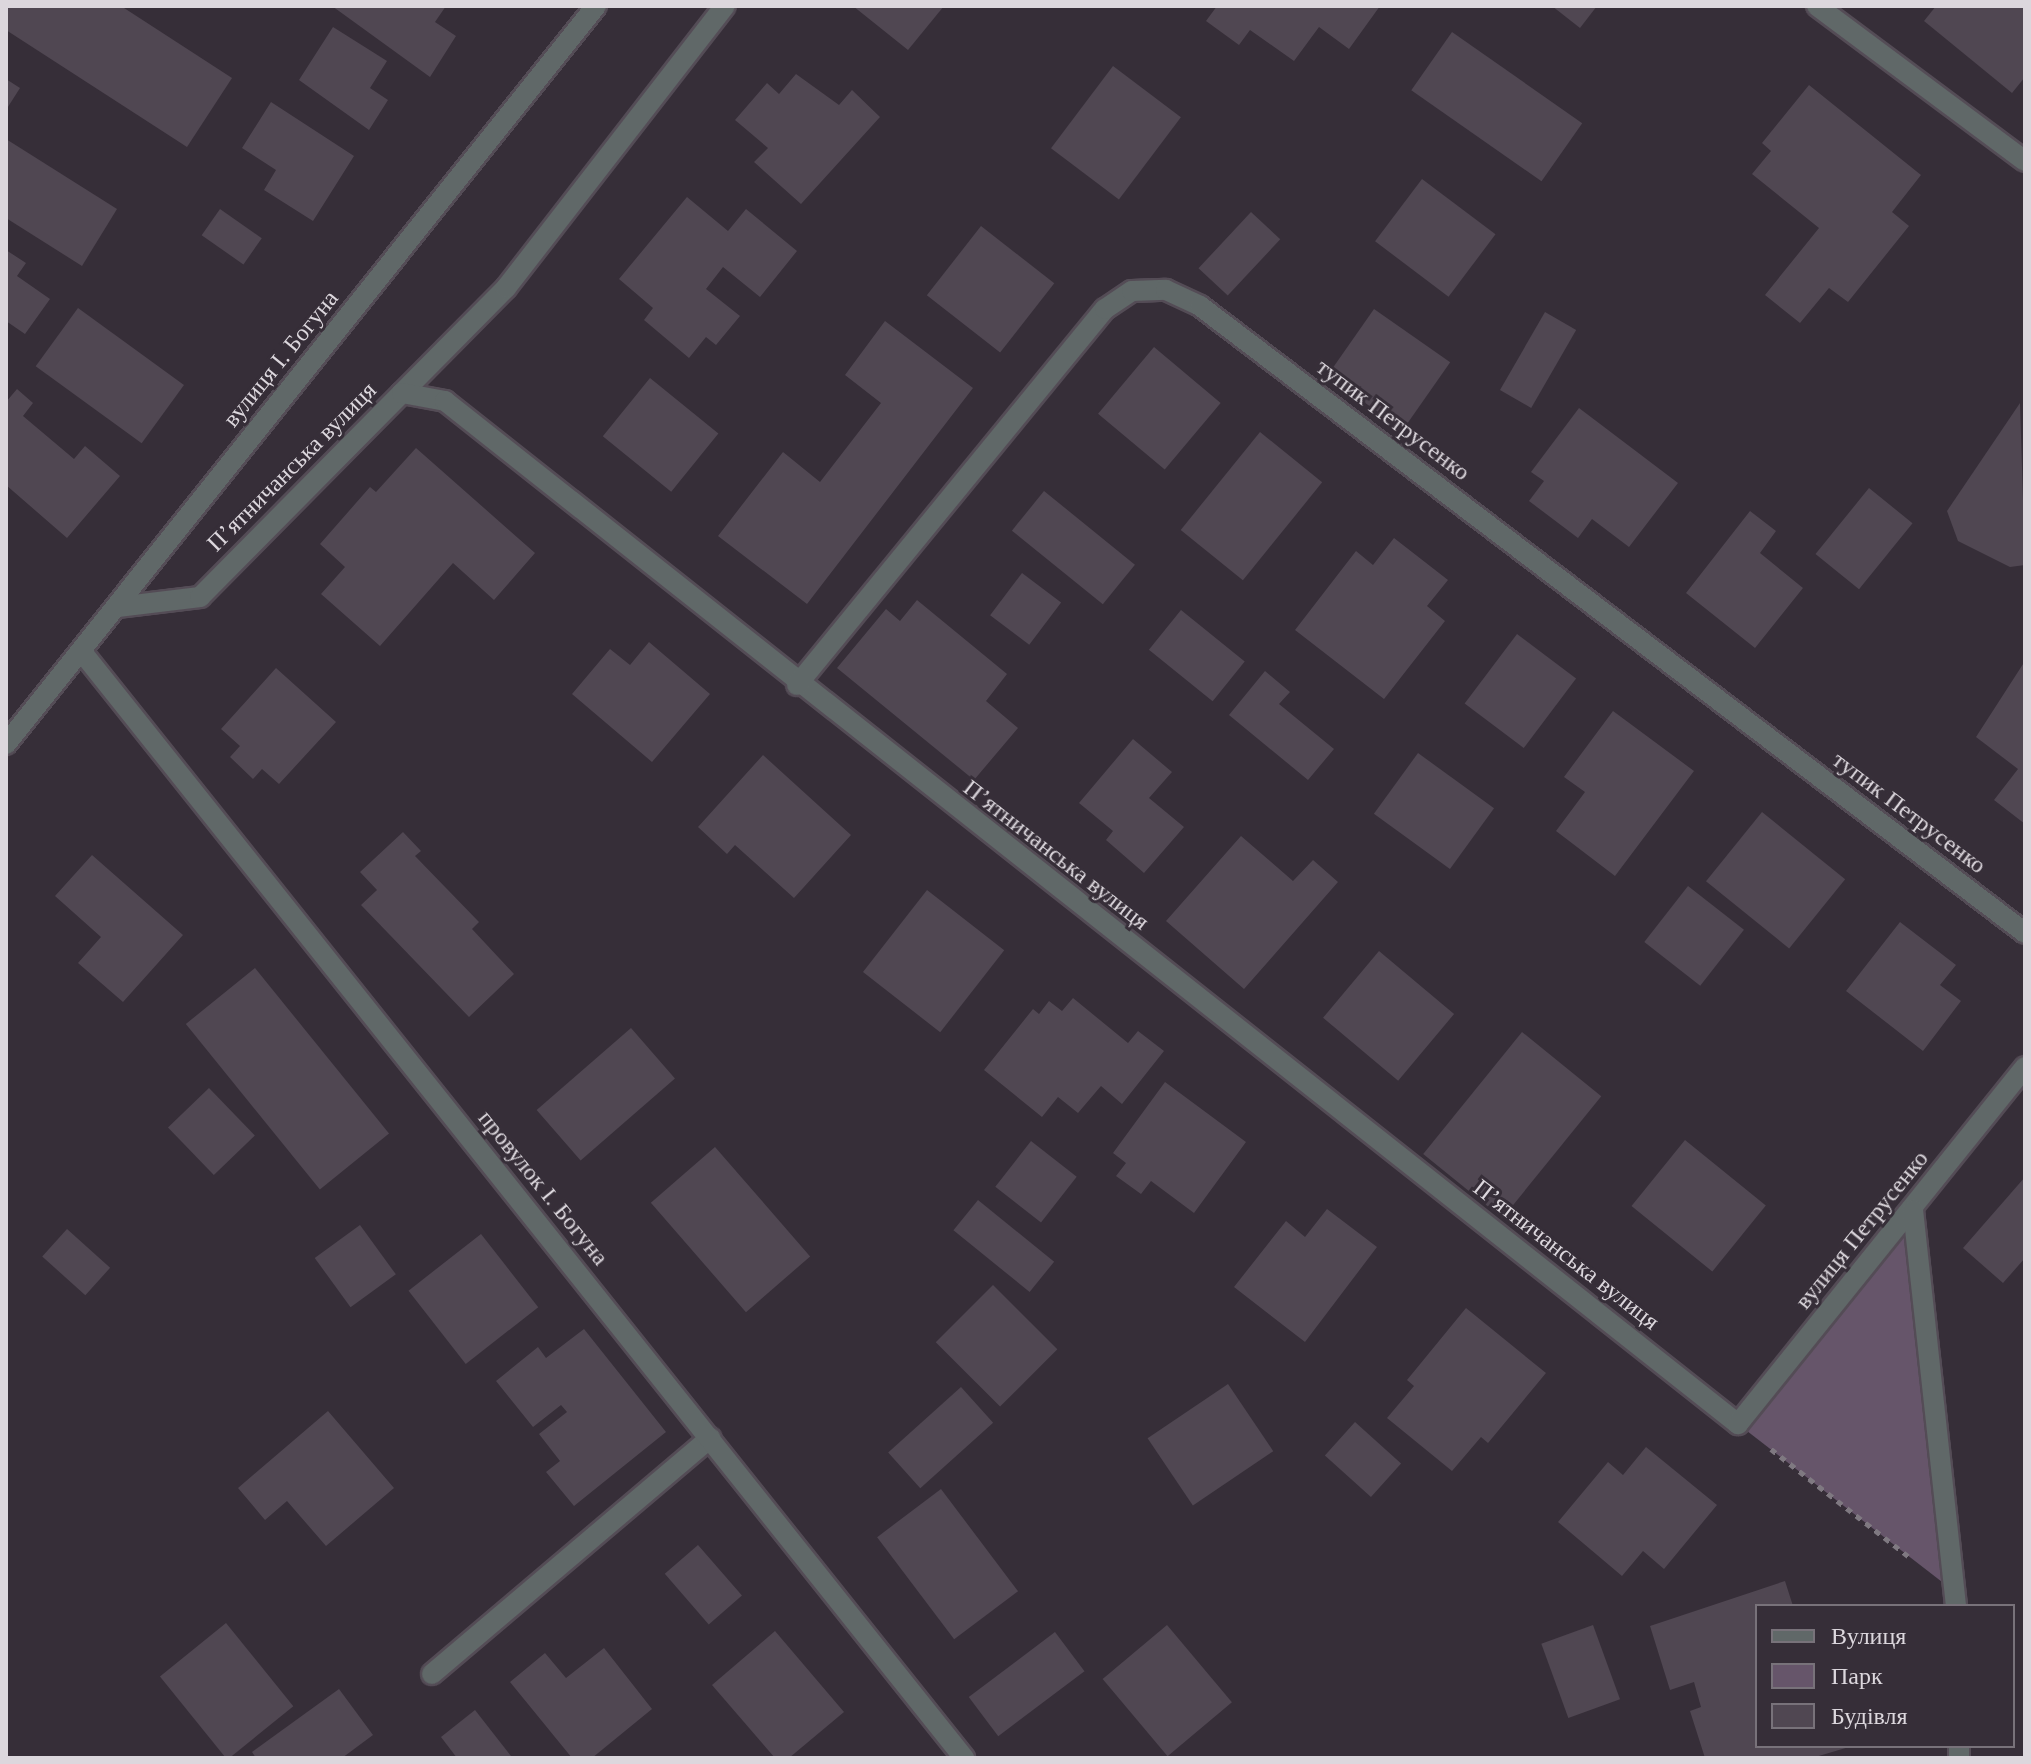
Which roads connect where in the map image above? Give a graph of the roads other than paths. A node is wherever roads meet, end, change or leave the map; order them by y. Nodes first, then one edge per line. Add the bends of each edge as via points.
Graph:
1 (596, 6) edge
2 (725, 6) edge
3 (1823, 8) edge
4 (2025, 161) edge
5 (402, 393) junction
6 (117, 607) junction
7 (82, 652) junction
8 (797, 685) junction
9 (6, 744) edge
10 (2025, 933) edge
11 (2025, 1067) edge
12 (1913, 1210) junction
13 (1738, 1424) joint
14 (710, 1438) junction
15 (1956, 1599) edge
16 (432, 1674) dead end
17 (961, 1757) edge

1 - 6 street, вулиця І. Богуна
2 - 5 street via 506,288
3 - 4 street
5 - 6 street, Пʼятничанська вулиця via 200,597
5 - 8 street, Пʼятничанська вулиця via 445,401
6 - 7 street, вулиця І. Богуна
7 - 9 street, вулиця І. Богуна
7 - 14 street, провулок І. Богуна
8 - 10 street, тупик Петрусенко via 1105,309 1132,291 1166,290 1200,306
8 - 13 street, Пʼятничанська вулиця
11 - 12 street, вулиця Петрусенко
12 - 13 street, вулиця Петрусенко
12 - 15 street
14 - 16 street
14 - 17 street, провулок І. Богуна

